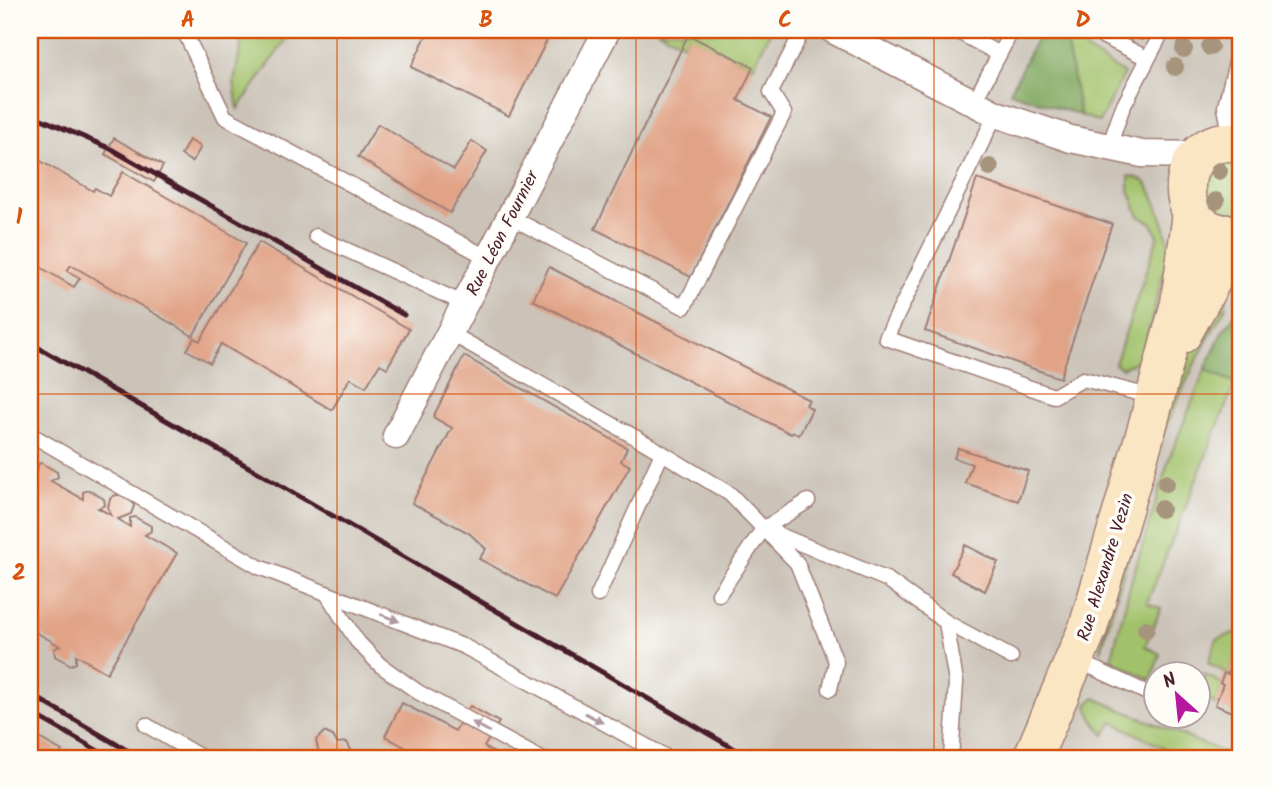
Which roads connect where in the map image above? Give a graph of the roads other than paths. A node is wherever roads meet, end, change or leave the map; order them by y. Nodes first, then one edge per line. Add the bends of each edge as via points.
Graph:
1 (177, 30) edge
2 (607, 30) edge
3 (803, 30) edge
4 (833, 30) edge
5 (955, 30) edge
6 (1012, 30) edge
7 (1090, 30) edge
8 (1163, 30) edge
9 (999, 54) junction
10 (1147, 58) junction
11 (1241, 67) edge
12 (985, 108) junction
13 (1237, 130) edge
14 (1109, 147) junction
15 (1191, 184) junction
16 (510, 216) junction
17 (1236, 234) edge
18 (316, 236) dead end
19 (488, 258) junction
20 (464, 304) junction
21 (450, 333) junction
22 (1158, 383) junction
23 (30, 434) edge
24 (396, 436) dead end
25 (662, 453) junction
26 (808, 501) dead end
27 (763, 529) junction
28 (327, 594) junction
29 (719, 594) dead end
30 (598, 595) dead end
31 (946, 622) junction
32 (1011, 657) dead end
33 (1075, 659) junction
34 (830, 689) dead end
35 (1142, 690) edge
36 (146, 725) dead end
37 (204, 759) edge
38 (541, 759) edge
39 (670, 759) edge
40 (951, 759) edge
41 (1032, 759) edge

1 - 19 lane via 186,35 225,117
2 - 16 street, Rue Léon Fournier
3 - 16 lane via 771,92 784,113 684,307
4 - 12 street
5 - 9 lane
6 - 9 lane
7 - 10 lane
8 - 10 lane
9 - 12 lane
10 - 14 lane
11 - 13 street
12 - 14 street via 1071,139
12 - 22 lane via 886,338 1054,396 1083,379
13 - 15 street via 1209,147
14 - 15 street via 1142,154
15 - 17 street via 1209,228
15 - 22 street, Rue Alexandre Vezin via 1180,303
16 - 19 street, Rue Léon Fournier
17 - 22 street, Rue Alexandre Vezin
18 - 20 lane
19 - 20 street, Rue Léon Fournier
20 - 21 street, Rue Léon Fournier
21 - 24 street, Rue Léon Fournier
21 - 25 lane
22 - 33 street, Rue Alexandre Vezin via 1088,628
23 - 28 lane via 259,567
25 - 27 lane via 730,494
25 - 30 lane
26 - 27 lane
27 - 29 lane
27 - 31 lane via 888,580
27 - 34 lane via 797,563 836,662
38 -> 28 lane via 418,692 380,665 357,641
28 -> 39 lane via 465,647
31 - 32 lane
31 - 40 lane via 956,682
33 - 35 lane
33 - 41 street, Rue Alexandre Vezin
36 - 37 lane

